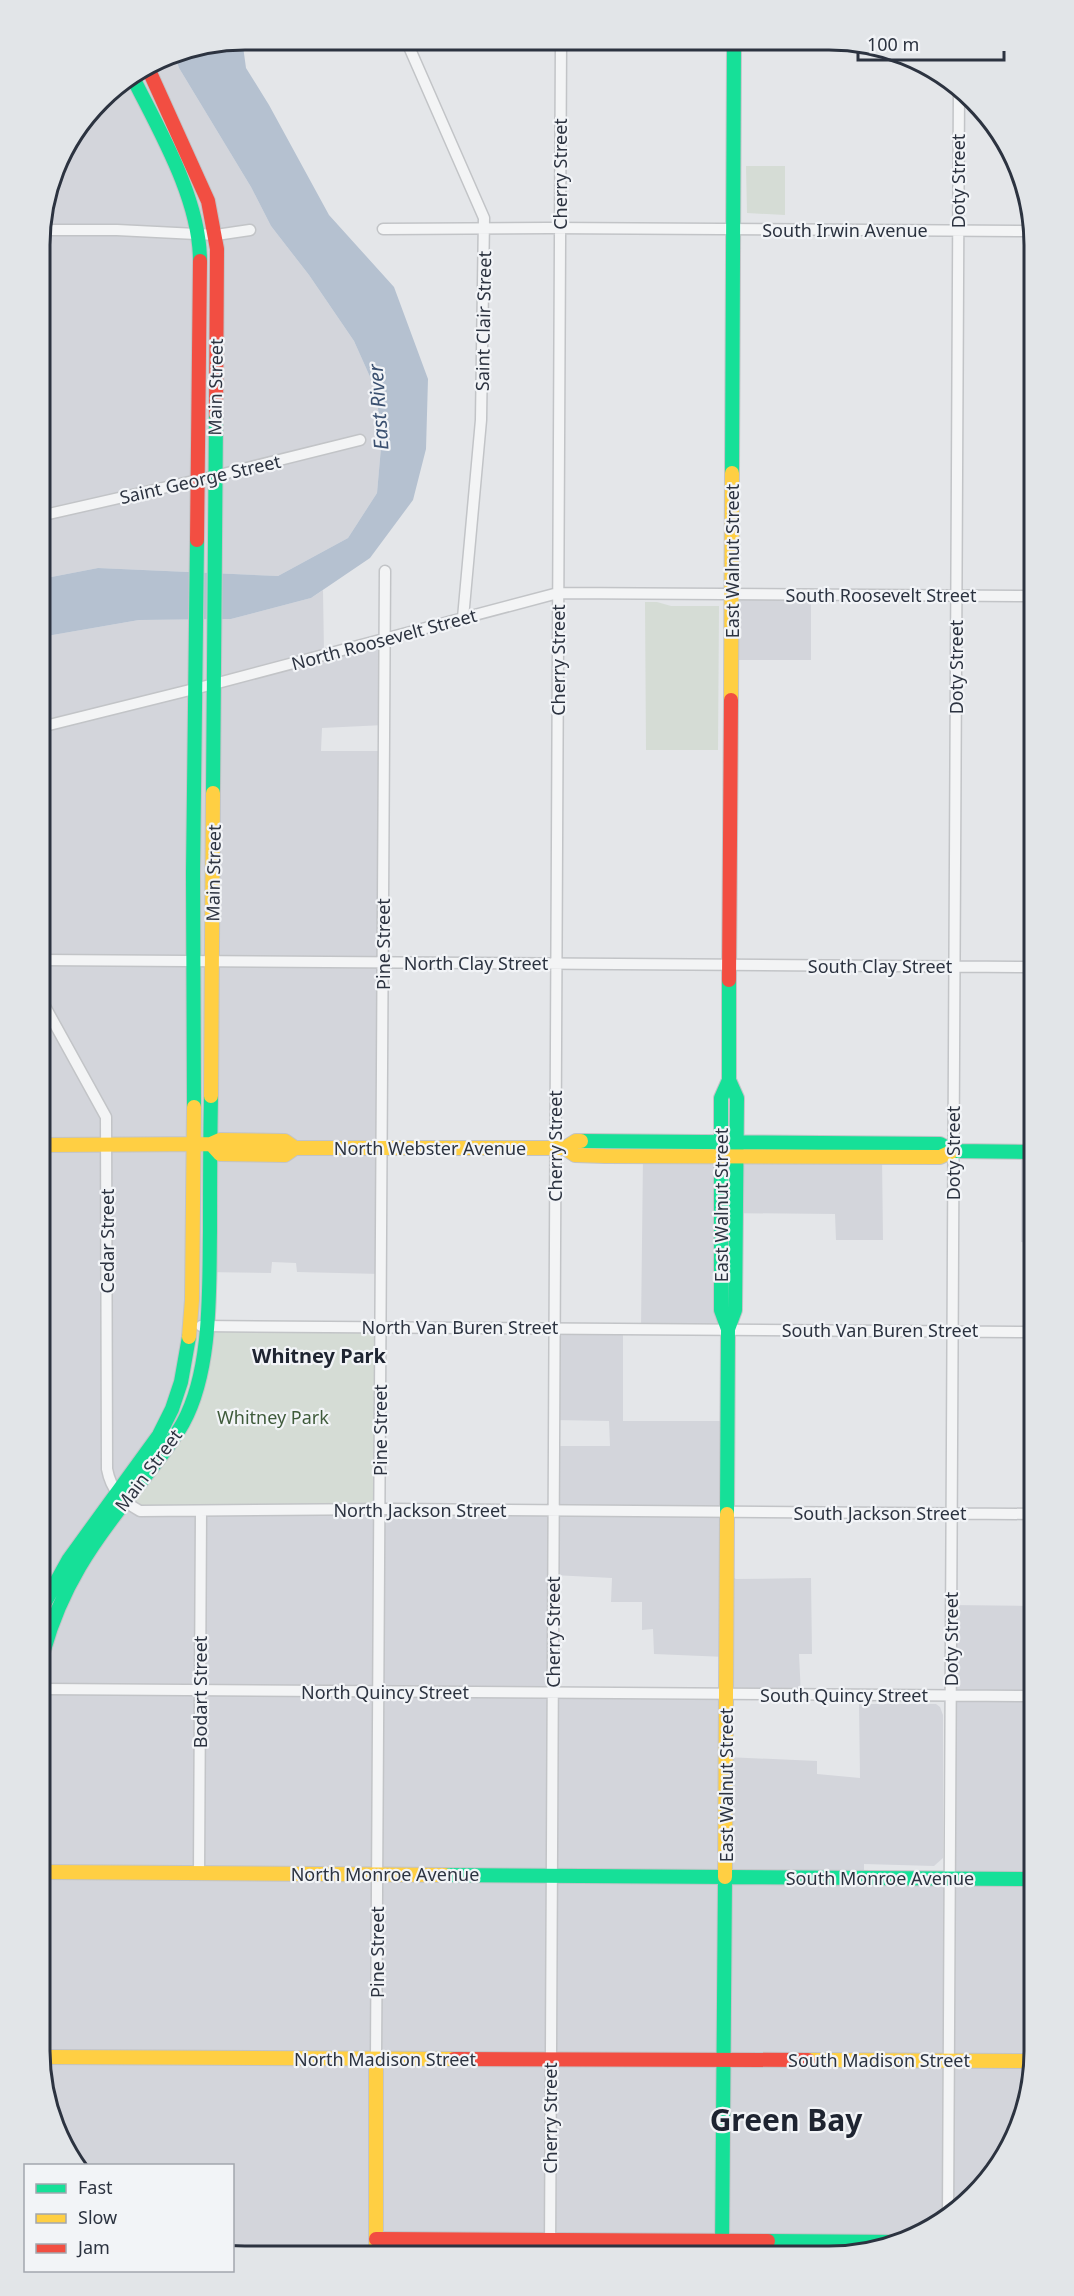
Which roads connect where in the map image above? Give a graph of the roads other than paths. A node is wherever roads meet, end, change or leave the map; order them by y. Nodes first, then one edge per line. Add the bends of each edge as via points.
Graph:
1 (409, 50) edge
2 (561, 50) edge
3 (734, 50) edge
4 (151, 74) edge
5 (135, 83) edge
6 (959, 99) edge
7 (484, 228) junction
8 (560, 228) junction
9 (382, 229) dead end
10 (734, 229) junction
11 (50, 230) edge
12 (249, 230) dead end
13 (958, 231) junction
14 (1023, 231) edge
15 (197, 235) junction
16 (216, 235) junction
17 (360, 440) dead end
18 (215, 476) junction
19 (198, 480) junction
20 (50, 514) edge
21 (385, 571) dead end
22 (558, 593) junction
23 (732, 594) junction
24 (956, 596) junction
25 (1024, 596) edge
26 (463, 618) junction
27 (384, 638) junction
28 (214, 684) junction
29 (196, 688) junction
30 (50, 725) edge
31 (50, 960) edge
32 (193, 961) junction
33 (212, 961) junction
34 (382, 962) junction
35 (556, 964) junction
36 (730, 965) junction
37 (954, 967) junction
38 (1024, 967) edge
39 (50, 1016) edge
40 (729, 1080) junction
41 (721, 1140) junction
42 (736, 1140) junction
43 (107, 1144) junction
44 (195, 1144) junction
45 (211, 1144) junction
46 (50, 1145) edge
47 (381, 1147) junction
48 (560, 1148) junction
49 (953, 1151) junction
50 (1024, 1152) edge
51 (721, 1157) junction
52 (736, 1157) junction
53 (191, 1326) junction
54 (208, 1326) junction
55 (380, 1327) junction
56 (554, 1328) junction
57 (728, 1329) junction
58 (952, 1331) junction
59 (1024, 1332) edge
60 (120, 1496) junction
61 (380, 1509) junction
62 (553, 1510) junction
63 (201, 1511) junction
64 (727, 1512) junction
65 (951, 1513) junction
66 (1024, 1514) edge
67 (50, 1593) edge
68 (50, 1628) edge
69 (50, 1689) edge
70 (200, 1690) junction
71 (379, 1692) junction
72 (552, 1693) junction
73 (726, 1694) junction
74 (951, 1696) junction
75 (1024, 1696) edge
76 (50, 1872) edge
77 (199, 1873) junction
78 (378, 1874) junction
79 (551, 1875) junction
80 (725, 1877) junction
81 (950, 1878) junction
82 (1024, 1879) edge
83 (50, 2057) edge
84 (724, 2059) junction
85 (376, 2060) junction
86 (550, 2061) junction
87 (949, 2061) junction
88 (1024, 2061) edge
89 (948, 2206) edge
90 (864, 2243) edge
91 (376, 2246) edge
92 (550, 2246) edge
93 (724, 2246) edge
94 (783, 2246) edge

1 - 7 street, Saint Clair Street via 484,218
2 - 8 street, Cherry Street
3 - 10 main road, East Walnut Street
4 - 16 main road, Main Street via 208,201
5 - 15 main road, Main Street via 188,196
6 - 13 street, Doty Street
7 - 8 street, South Irwin Avenue
7 - 9 street, South Irwin Avenue
7 - 26 street, Saint Clair Street via 481,420
8 - 10 street, South Irwin Avenue
8 - 22 street, Cherry Street
10 - 13 street, South Irwin Avenue
10 - 23 main road, East Walnut Street
11 - 15 street
12 - 16 street
13 - 14 street, South Irwin Avenue
13 - 24 street, Doty Street
15 - 16 street
15 - 19 main road, Main Street
16 - 18 main road, Main Street
17 - 18 street, Saint George Street
18 - 19 street, Saint George Street
18 - 28 main road, Main Street
19 - 20 street, Saint George Street
19 - 29 main road, Main Street
21 - 27 street, Pine Street
22 - 23 street, North Roosevelt Street
22 - 26 street, North Roosevelt Street
22 - 35 street, Cherry Street
23 - 24 street, South Roosevelt Street
23 - 36 main road, East Walnut Street
24 - 25 street, South Roosevelt Street
24 - 37 street, Doty Street
26 - 27 street, North Roosevelt Street
27 - 28 street, North Roosevelt Street
27 - 34 street, Pine Street
28 - 29 street, North Roosevelt Street
28 - 33 main road, Main Street
29 - 30 street, North Roosevelt Street
29 - 32 main road, Main Street
31 - 32 street, North Clay Street
32 - 33 street, North Clay Street
32 - 44 main road, Main Street
33 - 34 street, North Clay Street
33 - 45 main road, Main Street
34 - 35 street, North Clay Street
34 - 47 street, Pine Street
35 - 36 street, North Clay Street
35 - 48 street, Cherry Street
36 - 37 street, South Clay Street
36 - 40 main road, East Walnut Street
37 - 38 street, South Clay Street
37 - 49 street, Doty Street
39 - 43 street, Cedar Street via 106,1117
40 - 41 main road, East Walnut Street via 722,1098
40 - 42 main road, East Walnut Street via 737,1098
41 - 42 main road, North Webster Avenue
41 - 48 main road, North Webster Avenue via 576,1141
41 - 51 main road, East Walnut Street
42 - 49 main road, North Webster Avenue via 940,1144
42 - 52 main road, East Walnut Street
43 - 44 main road, North Webster Avenue
43 - 46 main road, North Webster Avenue
43 - 60 street, Cedar Street via 107,1469
44 - 45 main road, North Webster Avenue
44 - 53 main road, Main Street
45 - 47 main road, North Webster Avenue via 220,1154 285,1155 295,1148
45 - 54 main road, Main Street
47 - 48 main road, North Webster Avenue
47 - 55 street, Pine Street
48 - 51 main road, North Webster Avenue via 575,1155
48 - 56 street, Cherry Street
49 - 50 main road
49 - 52 main road, North Webster Avenue via 940,1157
49 - 58 street, Doty Street
51 - 52 main road, North Webster Avenue
51 - 57 main road, East Walnut Street via 721,1310
52 - 57 main road, East Walnut Street via 735,1310
53 - 54 street, North Van Buren Street
53 - 60 main road, Main Street via 186,1370 168,1419
54 - 55 street, North Van Buren Street
54 - 60 main road, Main Street via 200,1376 183,1423 168,1447
55 - 56 street, North Van Buren Street
55 - 61 street, Pine Street
56 - 57 street, North Van Buren Street
56 - 62 street, Cherry Street
57 - 58 street, South Van Buren Street
57 - 64 main road, East Walnut Street
58 - 59 street, South Van Buren Street
58 - 65 street, Doty Street
60 - 63 street, North Jackson Street via 140,1511
60 - 67 main road, Main Street via 69,1559
60 - 68 main road, Main Street via 70,1582
61 - 62 street, North Jackson Street
61 - 63 street, North Jackson Street
61 - 71 street, Pine Street
62 - 64 street, North Jackson Street
62 - 72 street, Cherry Street
63 - 70 street, Bodart Street
64 - 65 street, South Jackson Street
64 - 73 main road, East Walnut Street
65 - 66 street, South Jackson Street
65 - 74 street, Doty Street
69 - 70 street, North Quincy Street
70 - 71 street, North Quincy Street
70 - 77 street, Bodart Street
71 - 72 street, North Quincy Street
71 - 78 street, Pine Street
72 - 73 street, North Quincy Street
72 - 79 street, Cherry Street
73 - 74 street, South Quincy Street
73 - 80 main road, East Walnut Street
74 - 75 street, South Quincy Street
74 - 81 street, Doty Street
76 - 77 main road, North Monroe Avenue
77 - 78 main road, North Monroe Avenue
78 - 79 main road, North Monroe Avenue
78 - 85 street, Pine Street
79 - 80 main road, North Monroe Avenue
79 - 86 street, Cherry Street
80 - 81 main road, South Monroe Avenue
80 - 84 main road, East Walnut Street
81 - 82 main road, South Monroe Avenue
81 - 87 street, Doty Street
83 - 85 main road, North Madison Street
84 - 86 main road, North Madison Street
84 - 87 main road, South Madison Street
84 - 93 main road, East Walnut Street
85 - 86 main road, North Madison Street
85 - 91 main road, Pine Street
86 - 92 street, Cherry Street
87 - 88 main road, South Madison Street
87 - 89 street, Doty Street
90 - 94 main road
91 - 92 main road

